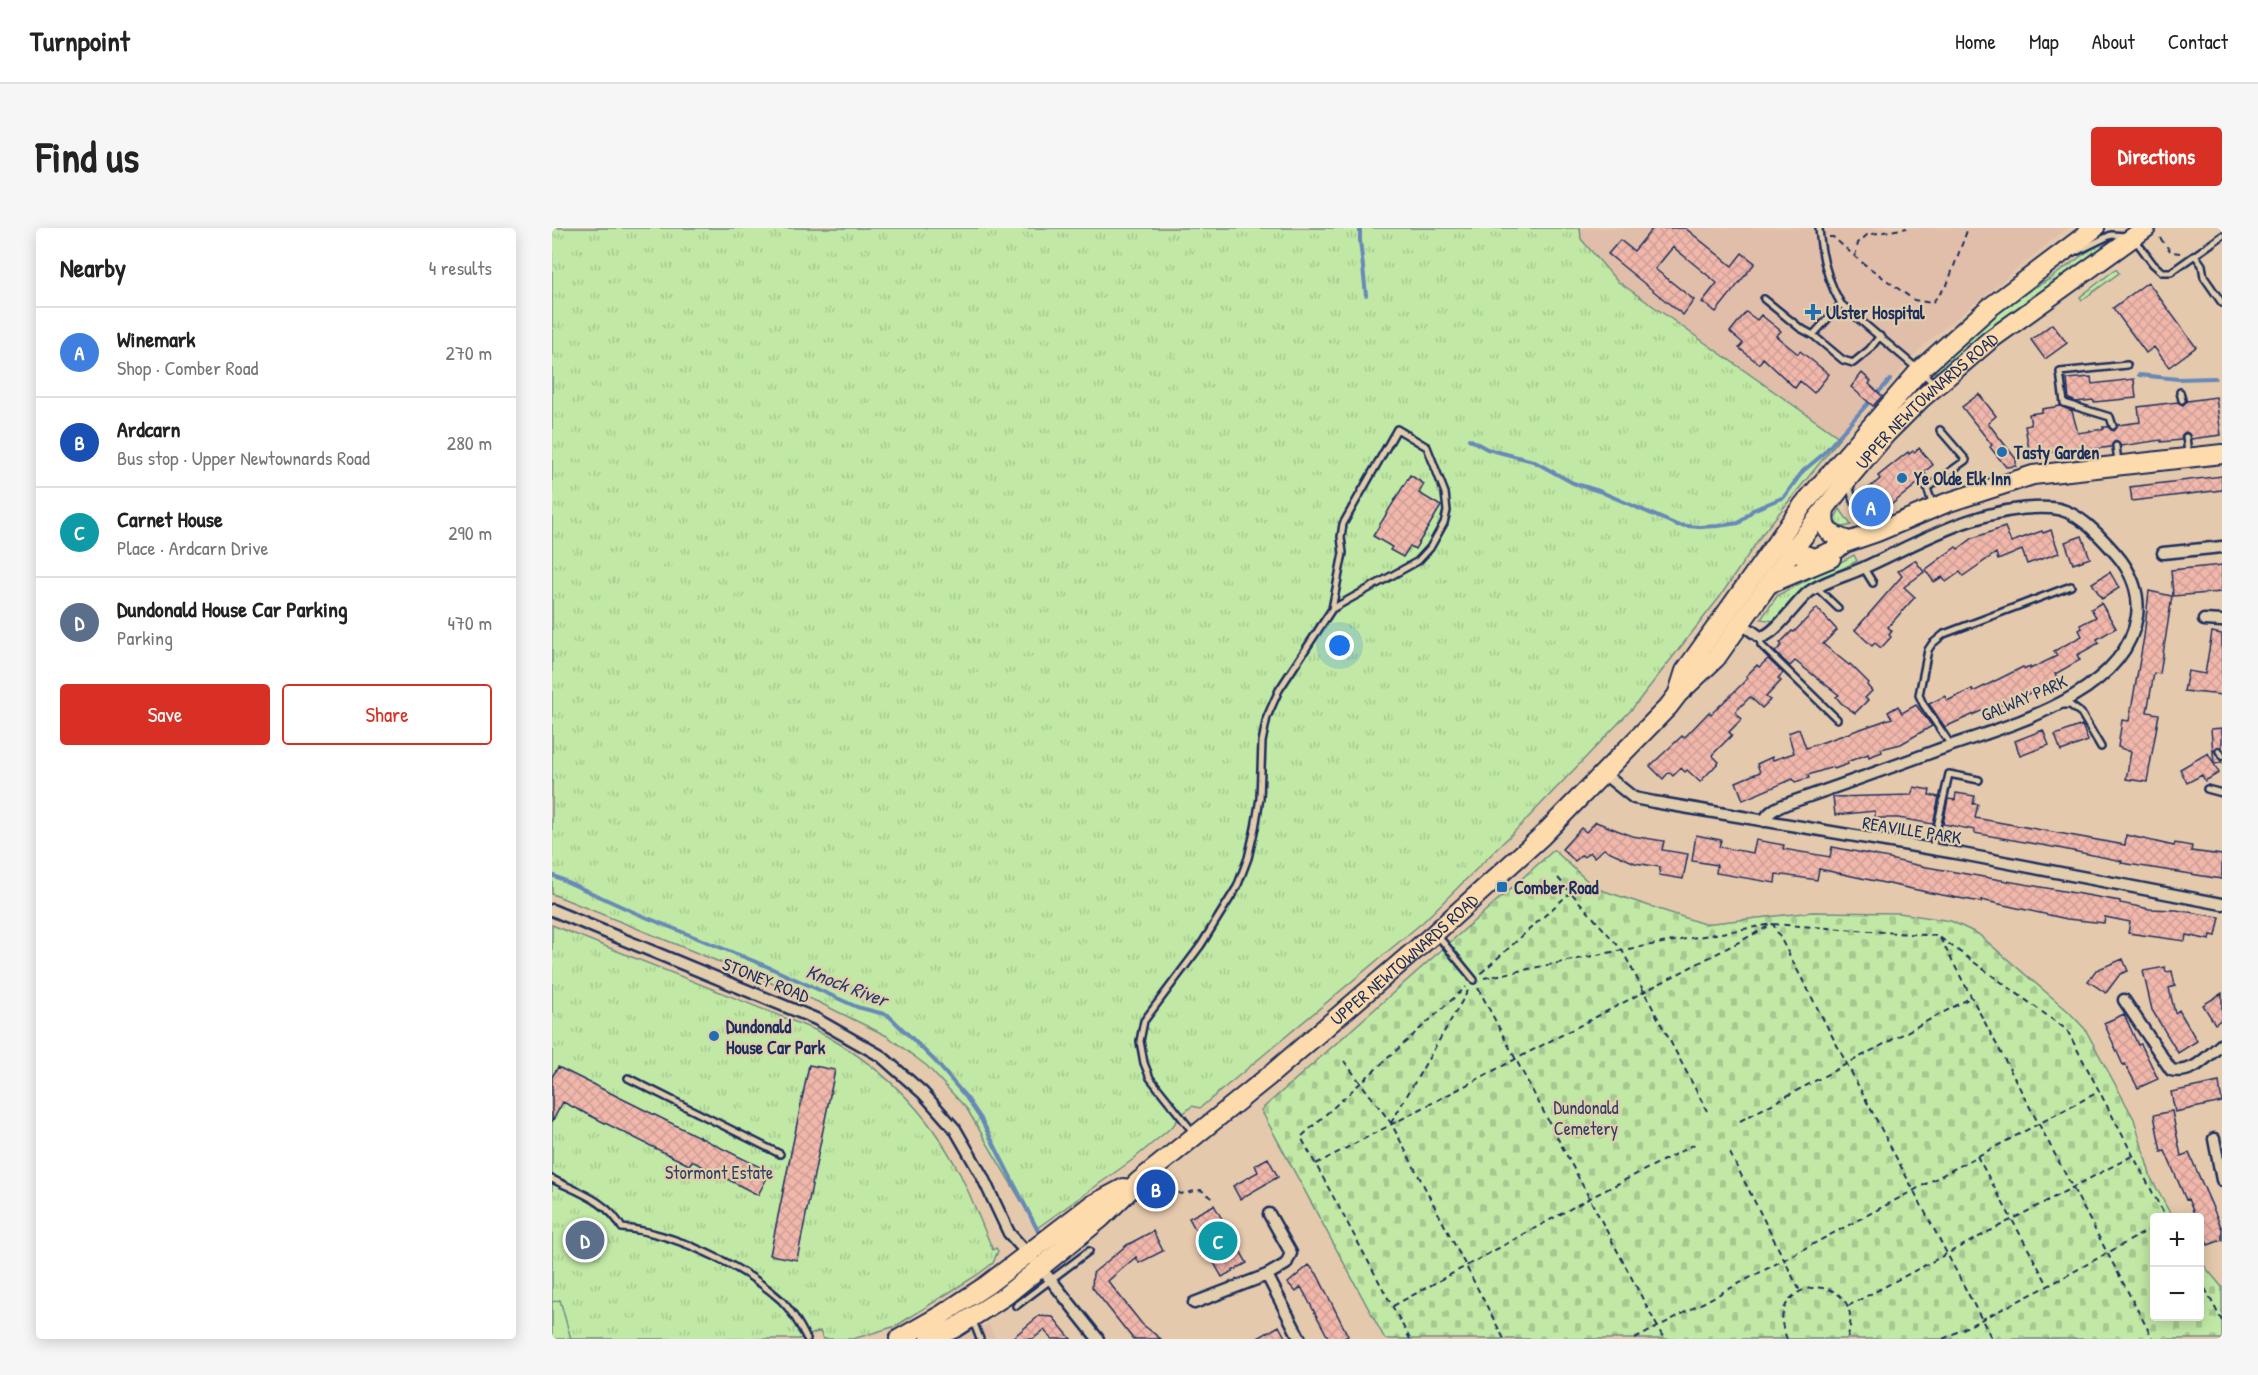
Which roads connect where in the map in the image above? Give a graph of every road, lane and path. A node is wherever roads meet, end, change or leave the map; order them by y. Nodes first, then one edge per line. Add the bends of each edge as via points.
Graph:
1 (1819, 228) edge
2 (1907, 228) edge
3 (1968, 228) edge
4 (2095, 228) edge
5 (2143, 233) edge
6 (1820, 236) junction
7 (2222, 236) edge
8 (2181, 253) dead end
9 (2194, 255) junction
10 (1856, 257) junction
11 (2027, 279) junction
12 (1764, 299) dead end
13 (2222, 303) edge
14 (1841, 304) junction
15 (1813, 335) junction
16 (1880, 336) junction
17 (2127, 365) dead end
18 (1920, 370) junction
19 (1936, 385) junction
20 (2180, 392) dead end
21 (2182, 400) dead end
22 (2113, 426) dead end
23 (1940, 430) dead end
24 (2186, 437) dead end
25 (2116, 446) dead end
26 (2222, 454) edge
27 (2189, 458) junction
28 (2119, 467) junction
29 (1848, 479) junction
30 (1825, 508) junction
31 (1934, 508) junction
32 (1877, 532) junction
33 (1847, 542) junction
34 (1785, 545) junction
35 (2222, 547) edge
36 (2163, 553) dead end
37 (1863, 567) junction
38 (1771, 583) junction
39 (1873, 583) dead end
40 (2071, 586) dead end
41 (1817, 588) junction
42 (1838, 608) dead end
43 (1332, 609) junction
44 (2204, 620) dead end
45 (2222, 621) edge
46 (1742, 624) junction
47 (1760, 637) junction
48 (1678, 694) junction
49 (2057, 705) junction
50 (1837, 719) dead end
51 (1951, 745) junction
52 (2101, 747) dead end
53 (1604, 774) junction
54 (1979, 780) dead end
55 (2207, 789) dead end
56 (2222, 793) edge
57 (1764, 821) junction
58 (1932, 849) junction
59 (1558, 878) dead end
60 (1571, 892) junction
61 (2222, 904) edge
62 (552, 910) edge
63 (1773, 924) junction
64 (1435, 933) junction
65 (1938, 936) junction
66 (1622, 950) junction
67 (1474, 980) junction
68 (1645, 992) junction
69 (1972, 997) junction
70 (2124, 1000) dead end
71 (2222, 1044) edge
72 (1516, 1058) junction
73 (1344, 1061) dead end
74 (1847, 1064) junction
75 (628, 1078) dead end
76 (1360, 1082) junction
77 (2100, 1091) junction
78 (1707, 1111) dead end
79 (1740, 1121) dead end
80 (2039, 1122) junction
81 (1391, 1123) junction
82 (1196, 1136) junction
83 (2214, 1139) dead end
84 (1697, 1143) dead end
85 (1730, 1153) dead end
86 (780, 1154) dead end
87 (2134, 1155) junction
88 (1977, 1156) junction
89 (1316, 1164) junction
90 (552, 1179) edge
91 (2222, 1180) edge
92 (1139, 1181) junction
93 (1172, 1184) dead end
94 (2074, 1187) junction
95 (1914, 1191) junction
96 (1590, 1198) junction
97 (1215, 1200) dead end
98 (2163, 1213) edge
99 (1269, 1214) dead end
100 (2012, 1220) junction
101 (2150, 1229) edge
102 (1089, 1251) dead end
103 (1027, 1253) junction
104 (1947, 1254) junction
105 (2108, 1254) junction
106 (1784, 1260) junction
107 (1465, 1266) junction
108 (1046, 1273) junction
109 (1267, 1275) junction
110 (2048, 1286) junction
111 (2204, 1288) edge
112 (1800, 1291) junction
113 (1194, 1303) dead end
114 (1016, 1306) dead end
115 (1393, 1306) junction
116 (1848, 1306) junction
117 (972, 1318) junction
118 (1982, 1319) junction
119 (2222, 1320) edge
120 (1658, 1327) junction
121 (807, 1339) edge
122 (899, 1339) edge
123 (932, 1339) edge
124 (980, 1339) edge
125 (1098, 1339) edge
126 (1300, 1339) edge
127 (1410, 1339) edge
128 (1504, 1339) edge
129 (1635, 1339) edge
130 (1664, 1339) edge
131 (1787, 1339) edge
132 (1847, 1339) edge
133 (1943, 1339) edge
134 (1992, 1339) edge
135 (2153, 1339) edge

1 - 6 lane
2 - 10 path via 1867,235 1858,243
3 - 10 path via 1947,285 1932,303 1914,300
4 - 11 highway, UPPER NEWTOWNARDS ROAD
5 - 8 path via 2171,252
5 - 9 lane via 2153,264 2162,272 2171,272
5 - 11 lane via 2106,236
5 - 19 highway, UPPER NEWTOWNARDS ROAD via 1990,340
6 - 10 path via 1833,237
6 - 14 lane via 1825,269
7 - 9 lane
9 - 13 lane
11 - 18 highway, UPPER NEWTOWNARDS ROAD
12 - 15 lane
14 - 15 lane
14 - 16 lane
15 - 16 lane via 1843,360 1853,363
16 - 18 lane
17 - 22 lane via 2060,372 2064,403 2110,417
18 - 19 lane
18 - 34 highway, UPPER NEWTOWNARDS ROAD via 1813,493
19 - 29 highway, UPPER NEWTOWNARDS ROAD via 1886,434
20 - 21 lane
23 - 31 lane via 1966,460 1928,488
24 - 27 lane
25 - 28 lane
26 - 27 highway
27 - 28 highway
28 - 31 highway via 2033,475
29 - 30 highway, UPPER NEWTOWNARDS ROAD
29 - 32 lane via 1853,500
30 - 33 highway via 1823,524
30 - 34 highway, UPPER NEWTOWNARDS ROAD
31 - 32 highway
32 - 33 highway
33 - 34 highway via 1815,558
33 - 38 highway via 1841,553
34 - 38 highway, UPPER NEWTOWNARDS ROAD
34 - 48 highway, UPPER NEWTOWNARDS ROAD via 1685,671
35 - 36 street
37 - 39 lane
37 - 41 street, GALWAY PARK
37 - 49 street, GALWAY PARK via 1933,534 1982,517 2019,509 2053,508 2076,516 2126,566 2134,583 2138,608 2135,630 2121,654 2100,677
38 - 46 highway, UPPER NEWTOWNARDS ROAD
40 - 51 lane via 1944,634 1932,644 1919,695
41 - 42 lane
41 - 47 street, GALWAY PARK via 1791,609 1770,634
43 - 43 lane via 1343,552 1343,524 1396,429 1427,447 1445,493 1444,523 1430,549 1418,561
43 - 82 lane via 1279,690 1267,717 1256,828 1237,887 1201,945 1144,1021 1140,1041 1150,1078
44 - 45 street
46 - 47 street
46 - 48 highway, UPPER NEWTOWNARDS ROAD via 1716,658
47 - 50 lane via 1761,645
48 - 53 highway, UPPER NEWTOWNARDS ROAD
49 - 51 street, GALWAY PARK
49 - 52 lane via 2075,707
51 - 57 street, GALWAY PARK via 1786,804 1774,809
53 - 57 street, REAVILLE PARK via 1634,798
53 - 64 highway, UPPER NEWTOWNARDS ROAD
54 - 58 lane via 1950,774
55 - 56 lane
57 - 58 street, REAVILLE PARK
58 - 61 street, REAVILLE PARK
59 - 60 path
60 - 66 path
60 - 67 path
62 - 103 street, STONEY ROAD via 816,1019 881,1056 923,1093 955,1130 1009,1233
63 - 65 path
63 - 66 path
63 - 68 path
63 - 74 path
64 - 67 lane
64 - 82 highway, UPPER NEWTOWNARDS ROAD
65 - 69 path
65 - 77 path via 2067,1030
66 - 67 path
66 - 68 path
67 - 72 path
67 - 76 path
67 - 81 path
68 - 72 path
68 - 78 path
69 - 74 path
69 - 80 path
70 - 71 street via 2171,1070 2190,1070
72 - 81 path
72 - 96 path
73 - 76 path
74 - 79 path
74 - 95 path
75 - 86 lane
76 - 81 path
76 - 89 path via 1301,1137
77 - 80 path
77 - 87 path
80 - 88 path
80 - 94 path
81 - 89 path
81 - 107 path
82 - 92 highway, UPPER NEWTOWNARDS ROAD
83 - 91 street
84 - 96 path
85 - 106 path
87 - 94 path
87 - 98 path
88 - 95 path
88 - 100 path
89 - 115 path
90 - 121 lane via 610,1210 622,1228 678,1241 754,1278 783,1302
92 - 103 highway, UPPER NEWTOWNARDS ROAD via 1090,1206
92 - 108 highway, UPPER NEWTOWNARDS ROAD
93 - 97 path via 1180,1194 1201,1190
94 - 100 path
94 - 105 path
95 - 104 path
95 - 106 path
96 - 107 path
96 - 120 path
99 - 109 street via 1291,1253 1286,1264
100 - 104 path
100 - 110 path
101 - 105 path
102 - 108 lane
103 - 108 street, STONEY ROAD
103 - 122 highway, UPPER NEWTOWNARDS ROAD via 979,1290
104 - 116 path
104 - 118 path
105 - 110 path
105 - 135 path
106 - 112 path
106 - 120 path
107 - 115 path
107 - 128 path
108 - 114 lane
108 - 117 highway, UPPER NEWTOWNARDS ROAD
108 - 125 street, STONEY ROAD
109 - 113 street
109 - 126 street
110 - 118 path
111 - 119 path
112 - 116 path via 1819,1287 1836,1292
112 - 131 path via 1787,1304 1782,1321
115 - 127 path
116 - 132 path via 1852,1324
117 - 123 highway, UPPER NEWTOWNARDS ROAD
117 - 124 lane
118 - 133 path
118 - 134 path
120 - 129 path
120 - 130 path

